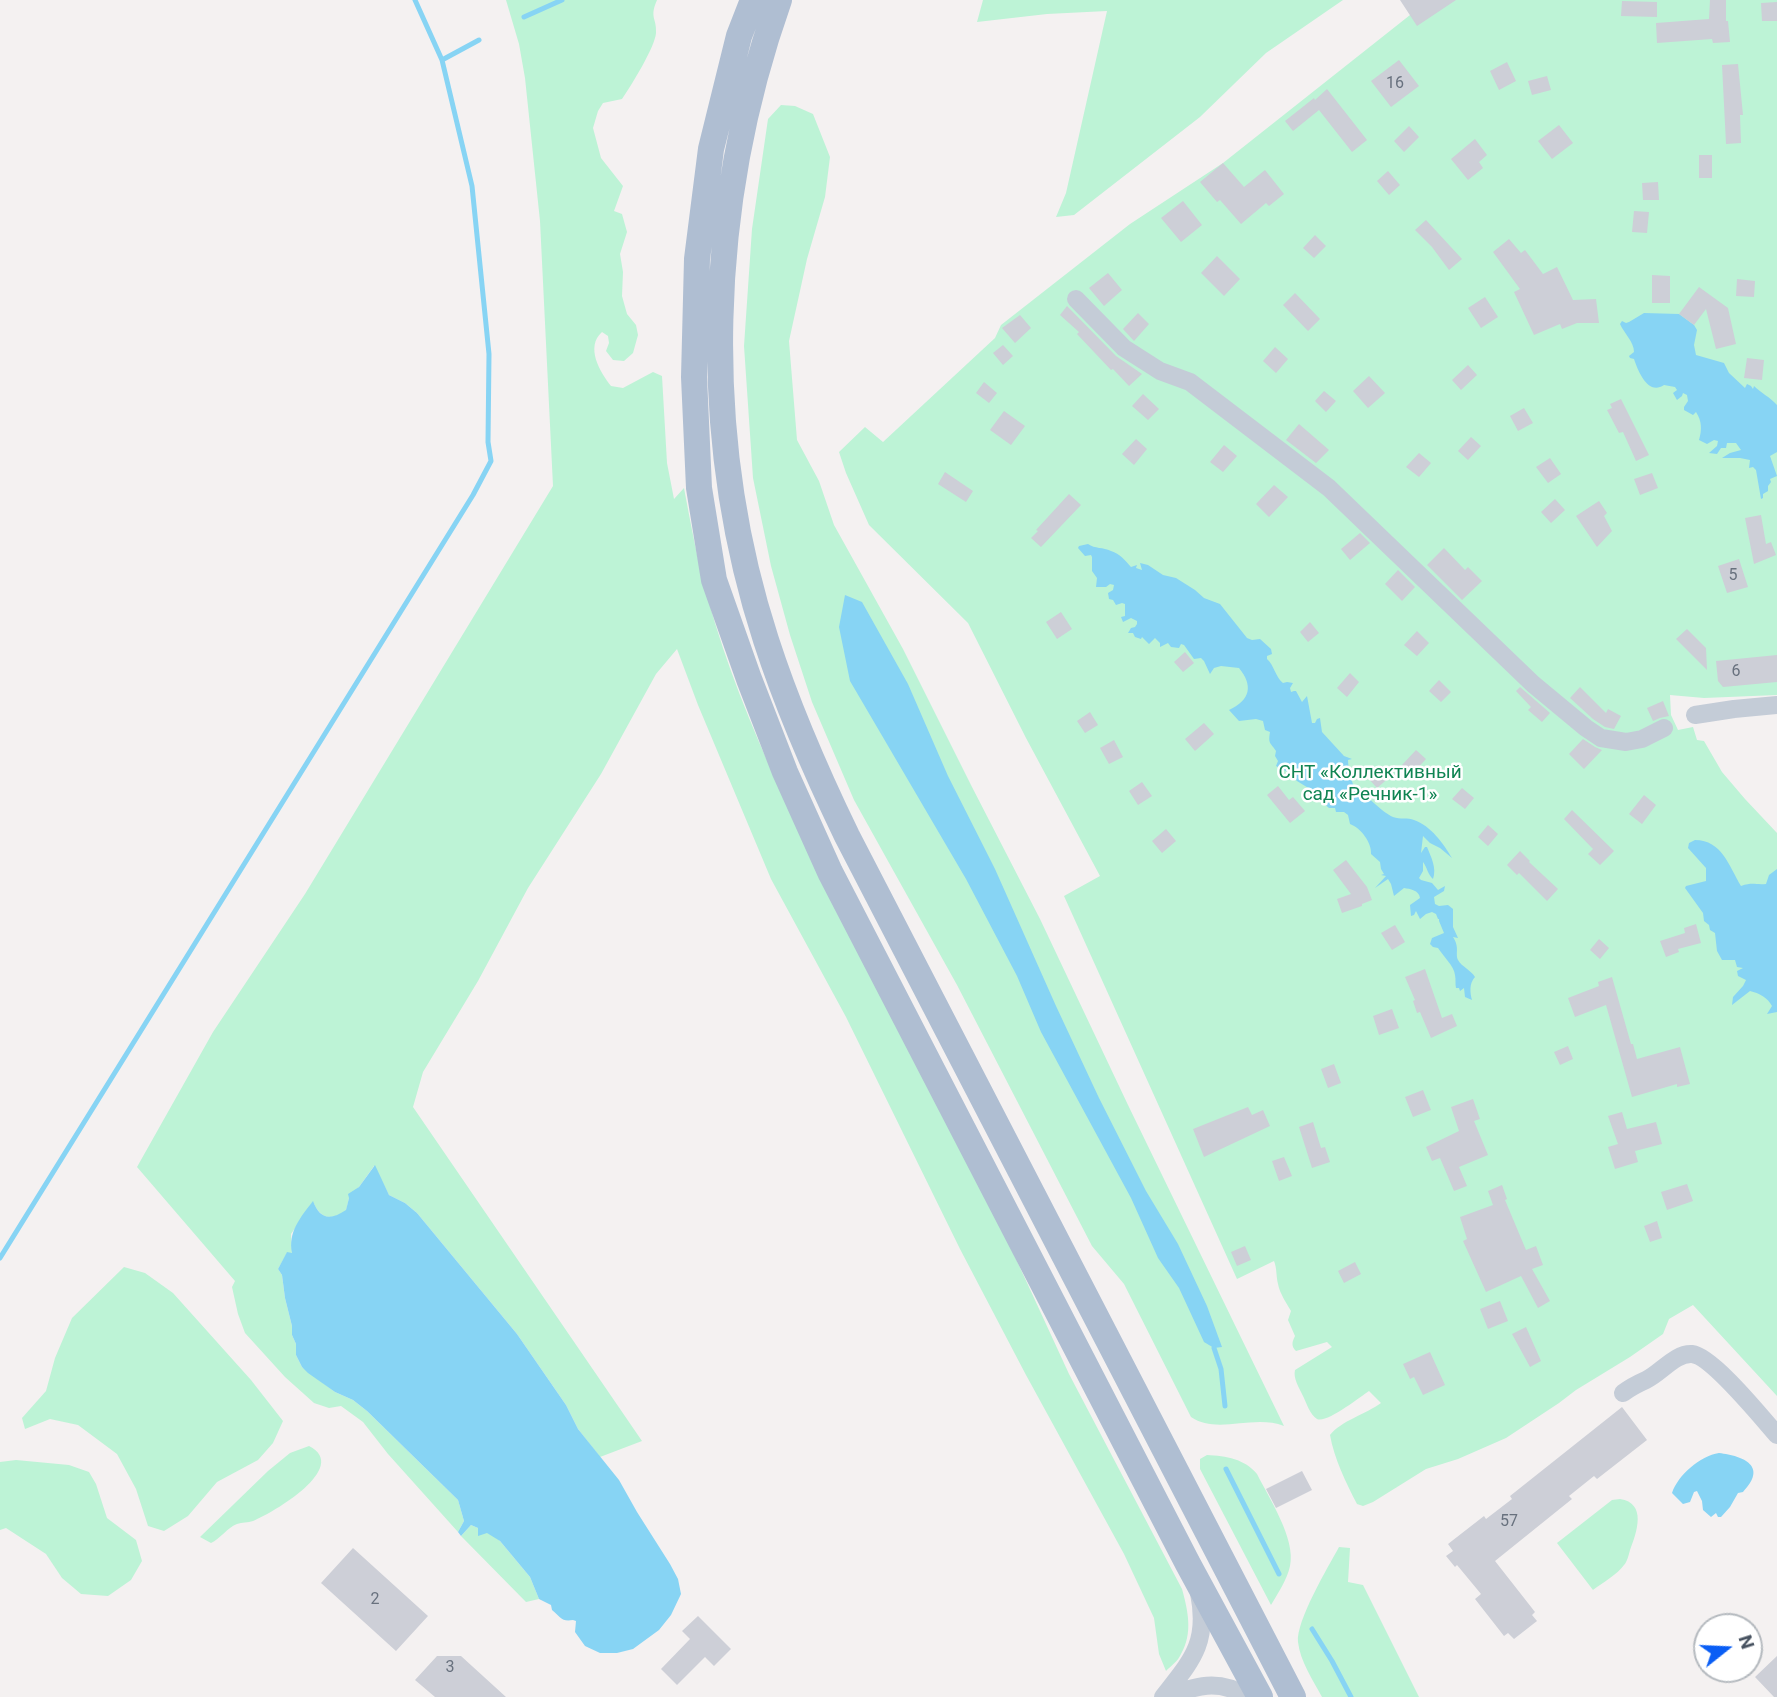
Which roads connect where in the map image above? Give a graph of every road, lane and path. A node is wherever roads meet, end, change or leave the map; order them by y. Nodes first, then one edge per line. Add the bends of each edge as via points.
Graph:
1 (753, 0) edge
2 (779, 0) edge
3 (1076, 299) dead end
4 (1777, 705) edge
5 (1695, 715) dead end
6 (1664, 728) dead end
7 (1623, 1393) dead end
8 (1777, 1435) edge
9 (1188, 1564) junction
10 (1164, 1697) edge
11 (1248, 1697) edge
12 (1260, 1697) edge
13 (1293, 1697) edge

1 - 9 main road via 739,36 711,149 697,259 694,377 699,488 714,580 785,772 830,872
2 - 13 main road via 765,37 733,179 720,309 720,373 735,510 766,638 797,726 847,836
3 - 6 street via 1124,348 1160,371 1190,382 1329,488 1532,684 1594,734 1634,741
4 - 5 street
7 - 8 street via 1679,1358 1695,1355 1716,1368
9 - 10 street via 1199,1595 1200,1641
9 - 12 main road
10 - 11 street via 1208,1685 1226,1686

